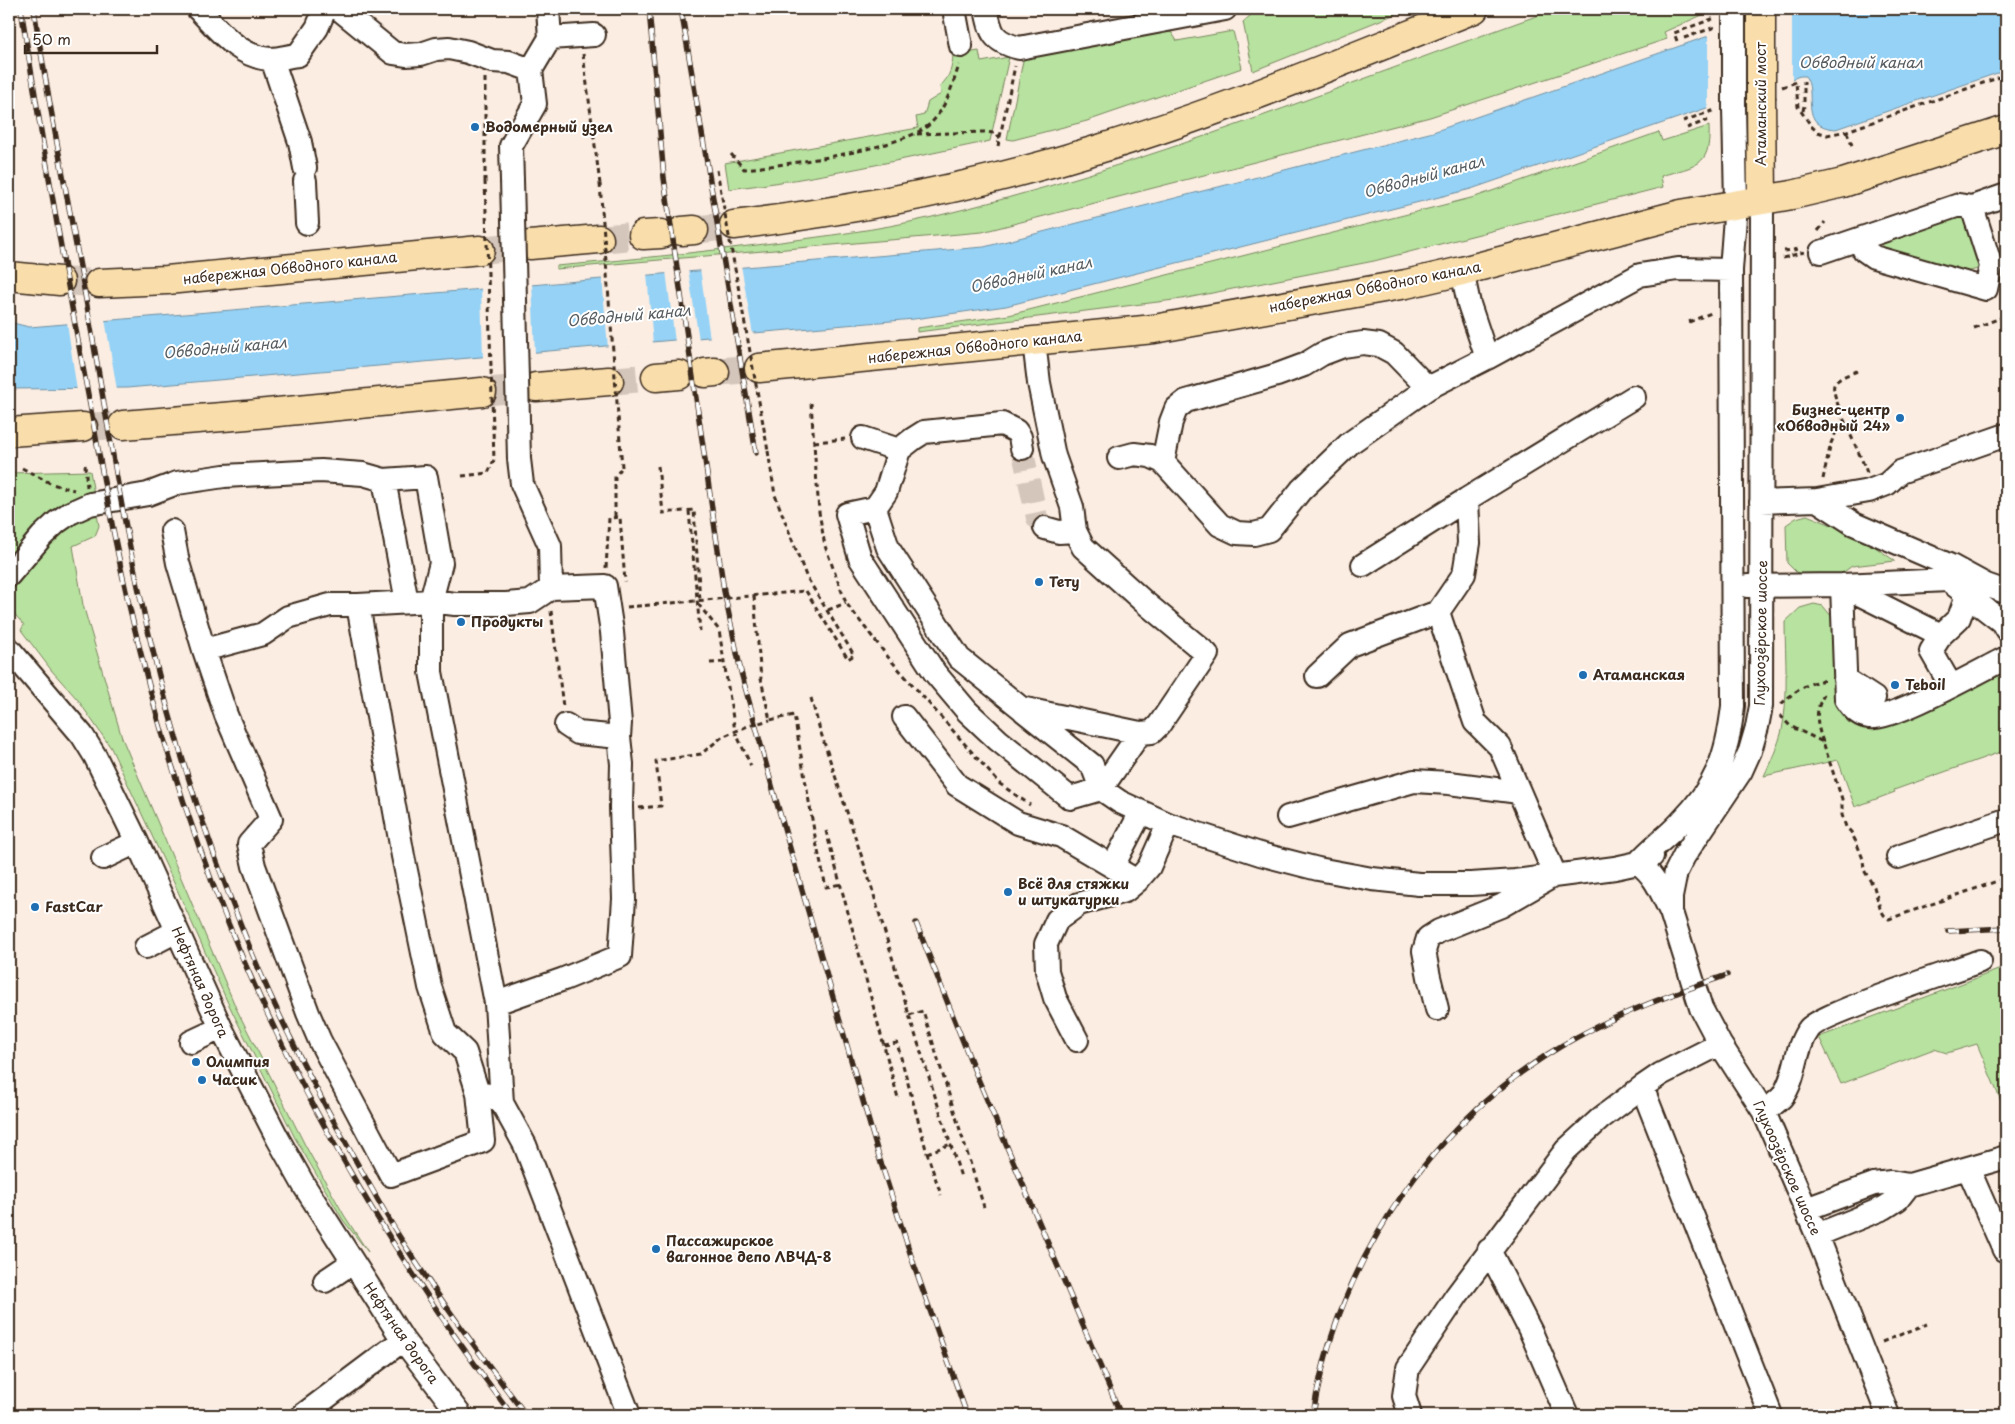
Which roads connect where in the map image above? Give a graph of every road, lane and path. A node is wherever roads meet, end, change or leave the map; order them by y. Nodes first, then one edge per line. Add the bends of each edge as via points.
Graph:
1 (198, 9) edge
2 (325, 9) edge
3 (338, 9) edge
4 (548, 9) edge
5 (954, 9) edge
6 (1225, 9) edge
7 (1471, 9) edge
8 (1761, 9) edge
9 (1734, 12) edge
10 (1180, 13) edge
11 (988, 19) edge
12 (1709, 20) dead end
13 (1694, 34) dead end
14 (587, 36) joint
15 (550, 38) junction
16 (1684, 38) dead end
17 (1676, 41) dead end
18 (962, 46) joint
19 (1019, 48) junction
20 (482, 58) junction
21 (272, 59) junction
22 (531, 70) junction
23 (2006, 76) edge
24 (1804, 81) dead end
25 (1693, 117) dead end
26 (1708, 120) dead end
27 (1683, 121) dead end
28 (1687, 128) dead end
29 (2006, 130) edge
30 (1847, 131) junction
31 (916, 134) junction
32 (1000, 138) junction
33 (998, 146) dead end
34 (1853, 148) dead end
35 (731, 154) dead end
36 (717, 170) dead end
37 (2006, 195) edge
38 (1749, 202) junction
39 (1972, 207) junction
40 (307, 223) dead end
41 (734, 225) tunnel mouth
42 (599, 239) tunnel mouth
43 (1859, 239) junction
44 (530, 246) tunnel mouth
45 (480, 250) tunnel mouth
46 (1784, 251) dead end
47 (1808, 251) junction
48 (1783, 258) dead end
49 (1731, 270) junction
50 (1462, 271) junction
51 (9, 276) edge
52 (60, 282) tunnel mouth
53 (99, 283) tunnel mouth
54 (1705, 315) dead end
55 (2006, 316) edge
56 (1689, 322) dead end
57 (1974, 328) dead end
58 (1034, 342) junction
59 (1487, 358) junction
60 (759, 368) tunnel mouth
61 (1857, 370) dead end
62 (610, 381) tunnel mouth
63 (536, 387) tunnel mouth
64 (1428, 388) junction
65 (482, 392) tunnel mouth
66 (1634, 396) dead end
67 (811, 403) dead end
68 (1843, 419) junction
69 (123, 425) tunnel mouth
70 (83, 427) tunnel mouth
71 (9, 432) edge
72 (2006, 435) edge
73 (856, 438) joint
74 (814, 442) junction
75 (1022, 448) tunnel mouth
76 (899, 450) junction
77 (1119, 458) dead end
78 (1163, 462) junction
79 (85, 465) dead end
80 (658, 466) dead end
81 (22, 468) dead end
82 (462, 476) dead end
83 (384, 480) junction
84 (1868, 491) junction
85 (818, 492) dead end
86 (1467, 499) junction
87 (89, 500) junction
88 (1816, 500) junction
89 (1761, 502) junction
90 (875, 508) junction
91 (615, 518) junction
92 (1046, 528) dead end
93 (172, 531) dead end
94 (1075, 531) junction
95 (1363, 565) dead end
96 (9, 574) edge
97 (1842, 585) junction
98 (1733, 586) junction
99 (1762, 586) junction
100 (615, 587) junction
101 (551, 588) junction
102 (2006, 592) edge
103 (1967, 595) junction
104 (754, 596) junction
105 (626, 598) dead end
106 (431, 601) junction
107 (407, 602) junction
108 (699, 603) junction
109 (846, 603) dead end
110 (358, 605) junction
111 (828, 610) junction
112 (1438, 612) junction
113 (2006, 629) edge
114 (700, 631) dead end
115 (1941, 635) junction
116 (9, 649) edge
117 (204, 650) junction
118 (2006, 658) edge
119 (724, 662) junction
120 (710, 664) dead end
121 (1317, 676) dead end
122 (1845, 679) junction
123 (1951, 686) junction
124 (811, 698) dead end
125 (1874, 698) dead end
126 (1781, 704) dead end
127 (1020, 708) junction
128 (1780, 715) dead end
129 (904, 718) dead end
130 (770, 720) junction
131 (566, 725) joint
132 (735, 731) junction
133 (1140, 732) junction
134 (619, 737) junction
135 (1823, 742) junction
136 (751, 766) dead end
137 (1101, 790) junction
138 (1519, 792) junction
139 (1725, 796) junction
140 (621, 808) junction
141 (1141, 812) junction
142 (1288, 817) dead end
143 (2006, 820) edge
144 (1168, 824) junction
145 (826, 831) dead end
146 (137, 842) junction
147 (1898, 857) dead end
148 (103, 858) dead end
149 (1638, 863) junction
150 (1113, 866) junction
151 (1555, 875) junction
152 (2006, 878) edge
153 (1137, 881) junction
154 (841, 884) junction
155 (1671, 912) junction
156 (177, 931) junction
157 (146, 947) dead end
158 (1980, 962) dead end
159 (496, 1003) junction
160 (1437, 1009) dead end
161 (909, 1015) junction
162 (221, 1028) junction
163 (1077, 1040) dead end
164 (191, 1042) dead end
165 (1720, 1044) junction
166 (884, 1046) junction
167 (1642, 1087) junction
168 (478, 1093) junction
169 (898, 1098) dead end
170 (502, 1103) junction
171 (1764, 1112) junction
172 (951, 1144) junction
173 (927, 1153) junction
174 (2006, 1157) edge
175 (1968, 1168) junction
176 (962, 1177) dead end
177 (1908, 1185) junction
178 (940, 1195) dead end
179 (984, 1207) dead end
180 (1806, 1209) junction
181 (1817, 1235) junction
182 (1489, 1250) junction
183 (2006, 1250) edge
184 (353, 1262) junction
185 (325, 1281) dead end
186 (1927, 1324) dead end
187 (403, 1340) junction
188 (1882, 1342) dead end
189 (303, 1415) edge
190 (460, 1415) edge
191 (629, 1415) edge
192 (1410, 1415) edge
193 (1567, 1415) edge
194 (1771, 1415) edge
195 (1888, 1415) edge

1 - 21 street via 232,44
2 - 21 street via 318,28 298,55
3 - 20 street via 393,53 406,56 449,48
4 - 15 street
5 - 18 street
6 - 10 street
7 - 41 main road via 1279,87 1100,149 982,182 828,212
8 - 38 main road, Атаманский мост, bridge via 1761,98
9 - 38 street, Атаманский мост, bridge via 1734,108
10 - 19 street
11 - 19 street via 997,40
12 - 17 path via 1674,33
13 - 16 path
14 - 15 street
14 - 91 path, bridge via 622,467 615,477
15 - 22 street
18 - 31 path via 955,77 944,104 932,122
19 - 32 path
20 - 22 street via 509,62
20 - 82 path, bridge via 494,460 488,473
21 - 40 street via 300,142
22 - 101 street, bridge via 535,104 511,146 519,459 522,484 550,546
23 - 30 path
24 - 30 path via 1802,112 1812,127 1827,135
25 - 27 path
26 - 28 path
29 - 38 main road, набережная Обводного канала via 1844,183
30 - 34 path
31 - 32 path via 984,132 995,133
31 - 35 path via 859,150 755,168 744,169
32 - 33 path
36 - 111 path, bridge via 775,495 806,576
37 - 39 street
38 - 49 street, Глухоозёрское шоссе
38 - 50 main road, набережная Обводного канала via 1681,214
38 - 89 street, Глухоозёрское шоссе
39 - 43 street via 1959,205
39 - 43 street via 1991,266 1986,289 1874,257 1864,250
42 - 44 main road
43 - 47 street
45 - 53 main road, набережная Обводного канала via 167,280
46 - 47 path
47 - 48 path
49 - 59 street via 1678,269 1640,275
49 - 98 street, Глухоозёрское шоссе
50 - 58 main road, набережная Обводного канала via 1154,329
50 - 59 street
51 - 52 main road
54 - 56 path
55 - 57 path
58 - 60 main road, набережная Обводного канала
58 - 94 street via 1054,456 1072,507
59 - 64 street
61 - 68 path via 1834,384
62 - 63 main road
64 - 78 street via 1394,353 1363,343 1343,346 1277,375 1186,401 1176,409 1171,422
64 - 78 street via 1350,442 1301,490 1269,530 1254,534 1237,533 1220,525
65 - 69 main road
66 - 86 street
67 - 74 path
68 - 84 path via 1866,471
68 - 88 path via 1831,443
70 - 71 main road
72 - 84 street via 1900,472 1887,484
73 - 74 path
73 - 76 street
74 - 85 path
75 - 76 street via 1016,431 1002,424 924,432
76 - 90 street via 886,492
77 - 78 street via 1134,454
79 - 87 path
80 - 108 path via 663,513 694,510
81 - 87 path
83 - 87 street via 336,471 224,476 178,483 148,494
83 - 106 street via 426,477 441,563
83 - 107 street
84 - 88 street
86 - 95 street
86 - 112 street via 1469,543 1464,574
87 - 96 street via 57,522
88 - 89 street
88 - 102 street via 1854,524
89 - 99 street, Глухоозёрское шоссе
90 - 127 street via 888,548 959,658
90 - 137 street via 847,514 860,558 935,673 967,711 998,740 1070,798
91 - 100 path via 609,518
91 - 100 path via 620,517
92 - 94 street via 1059,532
93 - 117 street via 178,563
94 - 133 street via 1083,547 1207,654 1159,724 1152,732
97 - 99 street
97 - 103 street via 1948,580
97 - 115 street
97 - 122 street
98 - 99 street
98 - 149 street, Глухоозёрское шоссе via 1733,706 1730,736 1720,769 1681,823
99 - 139 street, Глухоозёрское шоссе via 1761,706 1750,751
100 - 101 street
100 - 134 street via 612,632
101 - 106 street via 530,602 489,605
101 - 131 path
103 - 113 street via 2002,622
103 - 115 street via 1959,618
104 - 108 path, bridge
104 - 111 path, bridge via 806,591 848,659 854,655
104 - 130 path via 761,679
105 - 108 path, bridge via 627,608
106 - 107 street
106 - 159 street via 431,672
107 - 110 street
108 - 114 path
108 - 119 path via 719,630
109 - 111 path
110 - 117 street via 330,605 288,617 263,634
110 - 168 street via 402,856 430,987 445,1033 465,1052
112 - 121 street via 1350,645
112 - 138 street via 1475,722 1500,747
115 - 123 street via 1931,651
116 - 146 street, Нефтяная дорога via 82,736
117 - 168 street via 226,715 271,819 249,844 254,866 314,1027 391,1175 483,1141
118 - 123 street
119 - 120 path
119 - 132 path
122 - 123 street via 1846,699 1853,709 1869,717 1898,712
122 - 125 street
122 - 126 path via 1814,682
122 - 135 path via 1826,693 1818,705 1816,716
124 - 161 path
127 - 133 street
127 - 137 street via 1092,765
128 - 135 path via 1790,726
129 - 150 street via 957,785 1018,823 1061,836
130 - 132 path
130 - 154 path via 794,715 826,887
131 - 134 street via 578,733
132 - 136 path
132 - 140 path via 701,754 656,761 661,806
133 - 137 street
134 - 140 street
135 - 152 path via 1842,799 1846,827 1852,832 1880,908 1889,919
137 - 141 street
138 - 142 street via 1414,781
138 - 151 street
139 - 149 street via 1703,810 1668,847
139 - 155 street, Глухоозёрское шоссе via 1676,872
140 - 159 street via 624,899 620,956 564,980
141 - 144 street
141 - 150 street
143 - 147 street
144 - 151 street via 1260,854 1318,869 1372,878 1419,884 1471,884
144 - 153 street via 1149,867
145 - 154 path
146 - 148 street
146 - 156 street, Нефтяная дорога
149 - 151 street
149 - 155 street via 1656,881
150 - 153 street
151 - 160 street via 1501,906 1428,938 1424,950
153 - 163 street via 1125,891 1079,904 1058,920 1046,944 1047,971 1055,998
154 - 166 path
155 - 165 street, Глухоозёрское шоссе via 1701,1008
156 - 157 street
156 - 162 street, Нефтяная дорога
158 - 171 street via 1846,1010 1810,1027 1782,1097
159 - 170 street
161 - 172 path
161 - 179 path via 923,1011
162 - 164 street
162 - 184 street, Нефтяная дорога via 278,1139
165 - 167 street
165 - 171 street, Глухоозёрское шоссе
166 - 169 path
166 - 173 path via 897,1043
167 - 182 street via 1566,1150
167 - 194 street
168 - 170 street via 490,1095
170 - 191 street via 525,1145
171 - 180 street, Глухоозёрское шоссе
172 - 173 path
172 - 176 path
173 - 178 path
174 - 175 street
175 - 177 street
175 - 183 street
177 - 180 street via 1892,1182 1874,1184
177 - 181 street via 1898,1199 1884,1208
180 - 181 street, Глухоозёрское шоссе
181 - 195 street, Глухоозёрское шоссе
182 - 192 street via 1408,1368 1404,1396
182 - 193 street via 1531,1332
184 - 185 street
184 - 187 street, Нефтяная дорога
186 - 188 path
187 - 189 street
187 - 190 street, Нефтяная дорога

